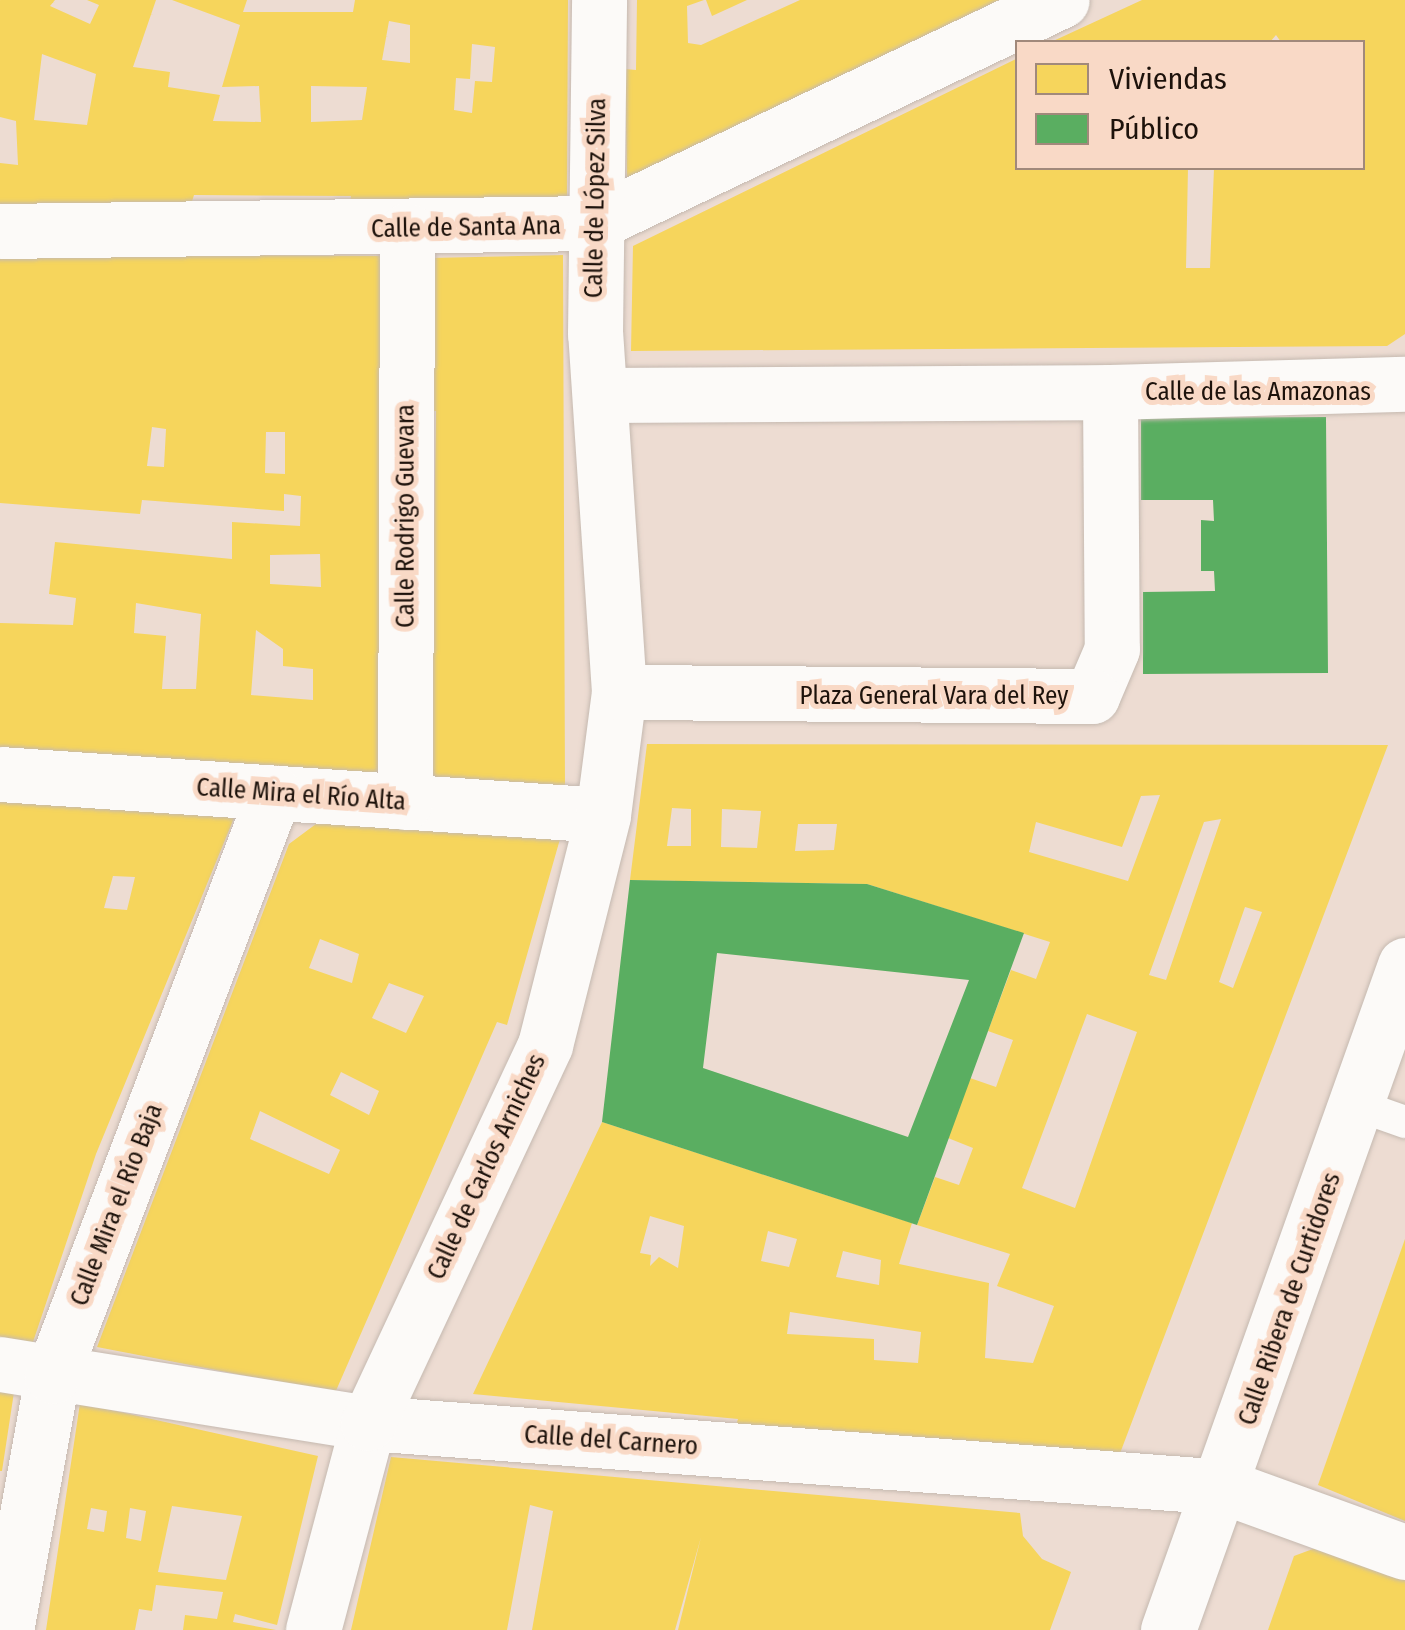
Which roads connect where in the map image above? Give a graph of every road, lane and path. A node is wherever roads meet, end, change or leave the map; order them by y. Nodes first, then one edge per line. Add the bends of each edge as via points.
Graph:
1 (599, 0) edge
2 (1062, 0) edge
3 (594, 223) junction
4 (407, 230) junction
5 (0, 231) edge
6 (1405, 384) edge
7 (1110, 392) junction
8 (604, 395) junction
9 (619, 692) junction
10 (0, 774) edge
11 (274, 793) junction
12 (405, 802) junction
13 (603, 814) junction
14 (1404, 972) edge
15 (1381, 1114) edge
16 (0, 1364) edge
17 (52, 1376) junction
18 (368, 1423) junction
19 (1225, 1486) junction
20 (1405, 1552) edge
21 (6, 1630) edge
22 (313, 1630) edge
23 (1168, 1630) edge

1 - 3 street, Calle de López Silva
2 - 3 street, Calle de Santa Ana
3 - 4 street, Calle de Santa Ana
3 - 8 street, Calle de López Silva
4 - 5 street, Calle de Santa Ana
4 - 12 street, Calle Rodrigo Guevara
6 - 7 street, Calle de las Amazonas
7 - 8 street
7 - 9 street, Plaza General Vara del Rey via 1112,649 1092,696
8 - 9 street
9 - 13 street, Calle de Carlos Arniches
10 - 11 street, Calle Mira el Río Alta
11 - 12 street, Calle Mira el Río Alta
11 - 17 street, Calle Mira el Río Baja
12 - 13 street, Calle Mira el Río Alta
13 - 18 street, Calle de Carlos Arniches via 545,1044
14 - 15 street, Calle Ribera de Curtidores
15 - 19 street, Calle Ribera de Curtidores
16 - 17 street, Calle del Carnero
17 - 18 street, Calle del Carnero
17 - 21 street, Calle Mira el Río Baja
18 - 19 street, Calle del Carnero
18 - 22 street, Calle de Carlos Arniches
19 - 20 street, Calle del Carnero
19 - 23 street, Calle Ribera de Curtidores

